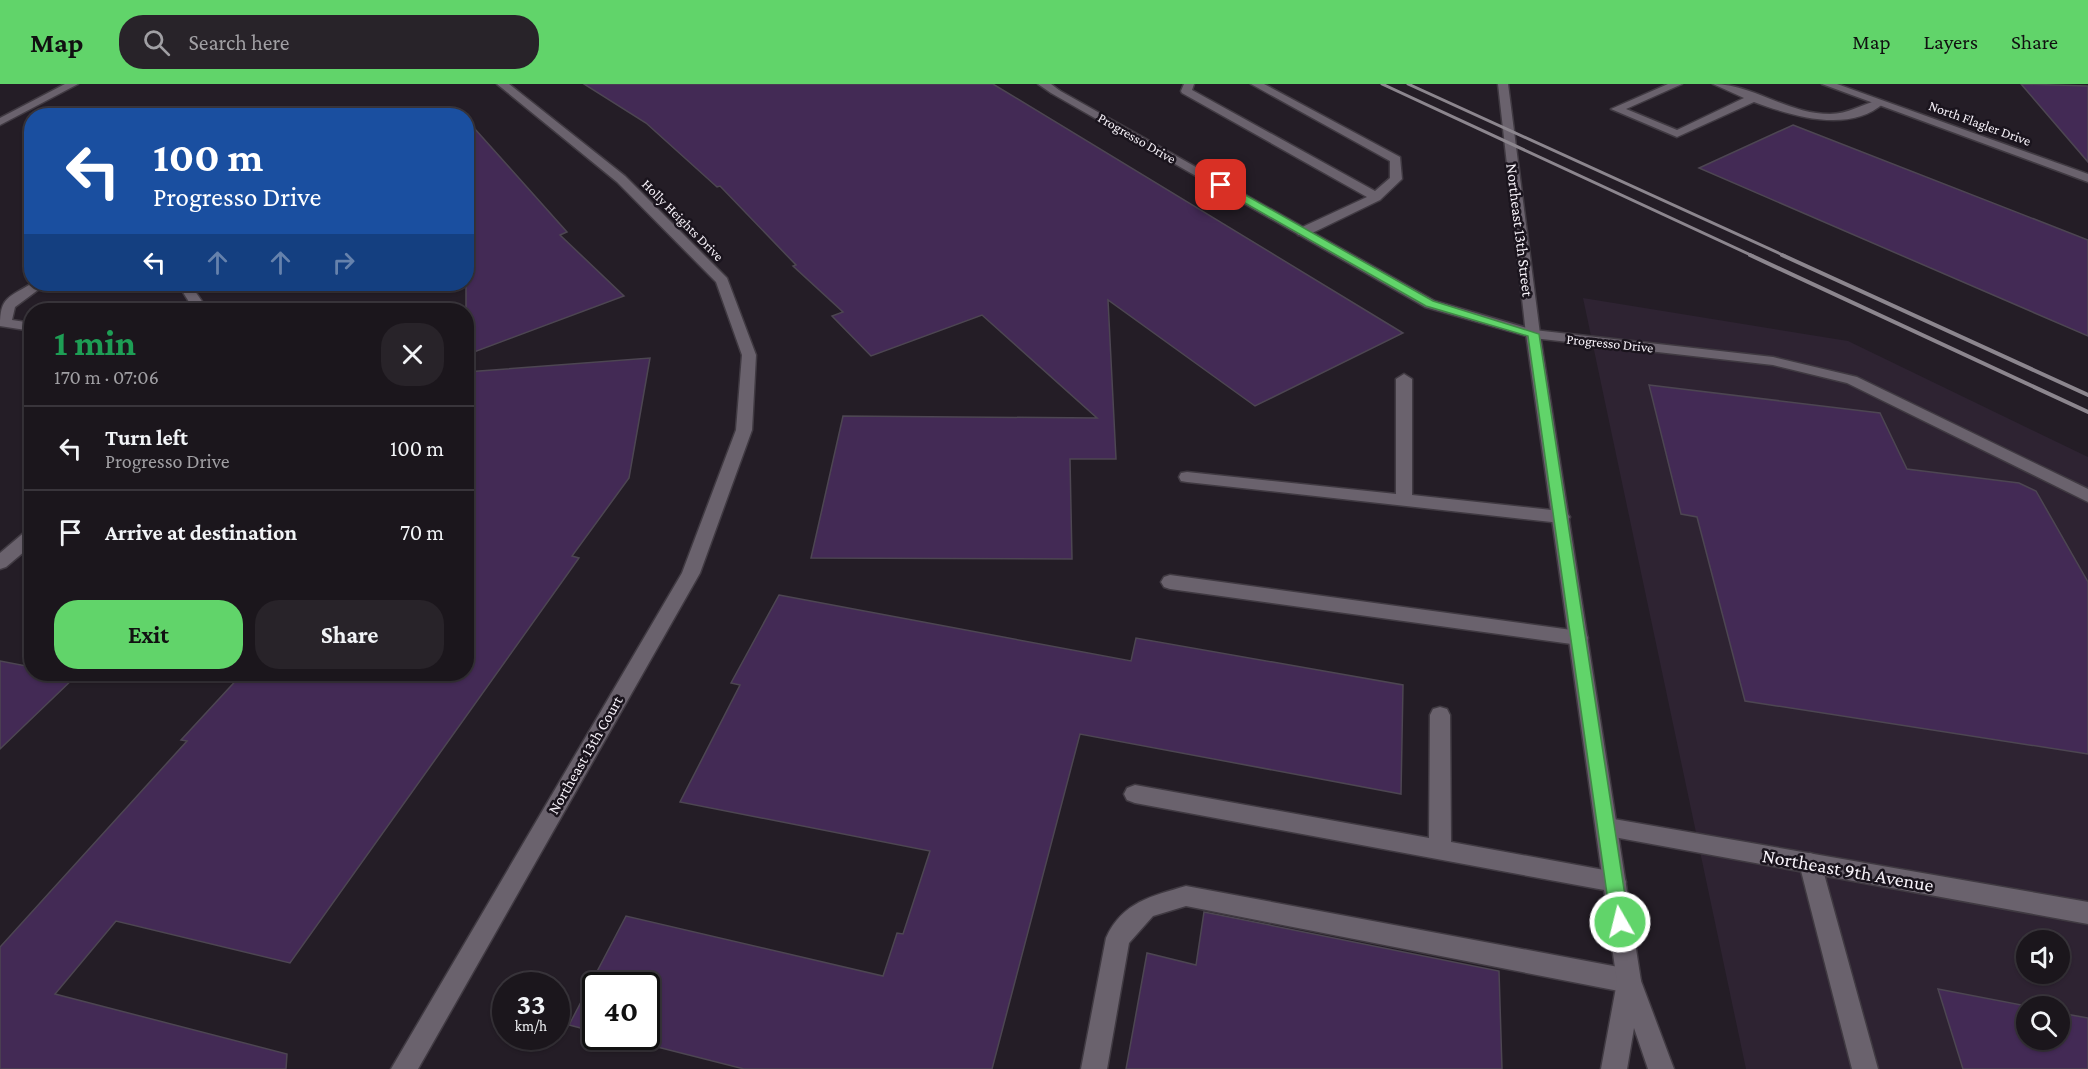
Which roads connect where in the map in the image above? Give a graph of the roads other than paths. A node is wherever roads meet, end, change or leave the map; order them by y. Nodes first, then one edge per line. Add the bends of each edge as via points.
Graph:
1 (73, 84) edge
2 (502, 84) edge
3 (1043, 84) edge
4 (1189, 84) edge
5 (1256, 84) edge
6 (1503, 84) edge
7 (1677, 84) edge
8 (1718, 84) edge
9 (1827, 84) edge
10 (1755, 97) junction
11 (1879, 102) junction
12 (27, 108) edge
13 (24, 110) edge
14 (0, 122) edge
15 (2088, 178) edge
16 (1376, 197) junction
17 (1303, 232) junction
18 (29, 291) edge
19 (24, 326) edge
20 (1533, 334) junction
21 (1404, 379) dead end
22 (744, 430) joint
23 (1187, 477) dead end
24 (2088, 496) edge
25 (1404, 500) junction
26 (1561, 517) junction
27 (24, 542) edge
28 (0, 563) edge
29 (1170, 582) dead end
30 (1579, 638) junction
31 (1440, 715) dead end
32 (1135, 794) dead end
33 (1608, 827) junction
34 (1440, 850) junction
35 (1810, 863) junction
36 (1615, 882) junction
37 (2088, 913) edge
38 (1629, 981) junction
39 (404, 1069) edge
40 (1094, 1069) edge
41 (1614, 1069) edge
42 (1661, 1069) edge
43 (1866, 1069) edge

1 - 12 street
2 - 22 street, Holly Heights Drive via 621,179 722,281 749,355
3 - 17 street, Progresso Drive
4 - 16 street via 1186,91
5 - 16 street via 1396,159 1396,179
6 - 20 street, Northeast 13th Street
7 - 10 street via 1616,109 1677,134
8 - 10 street
9 - 11 street, North Flagler Drive
10 - 11 street via 1821,117 1843,117
11 - 15 street, North Flagler Drive
13 - 14 street
16 - 17 street
17 - 20 street, Progresso Drive via 1430,304
18 - 19 street via 8,305 4,323
20 - 24 street, Progresso Drive via 1773,361 1852,380
20 - 26 street, Northeast 13th Street
21 - 25 street
22 - 39 street, Northeast 13th Court via 691,573
23 - 25 street
25 - 26 street
26 - 30 street, Northeast 13th Street
27 - 28 street
29 - 30 street
30 - 33 street, Northeast 13th Street
31 - 34 street
32 - 34 street
33 - 35 street, Northeast 9th Avenue
33 - 36 street, Northeast 13th Street
34 - 36 street
35 - 37 street, Northeast 9th Avenue
35 - 43 street
36 - 38 street, Northeast 13th Street
38 - 40 street via 1186,896 1146,908 1118,938
38 - 41 street, Northeast 13th Street
38 - 42 street, Northeast 13th Street

